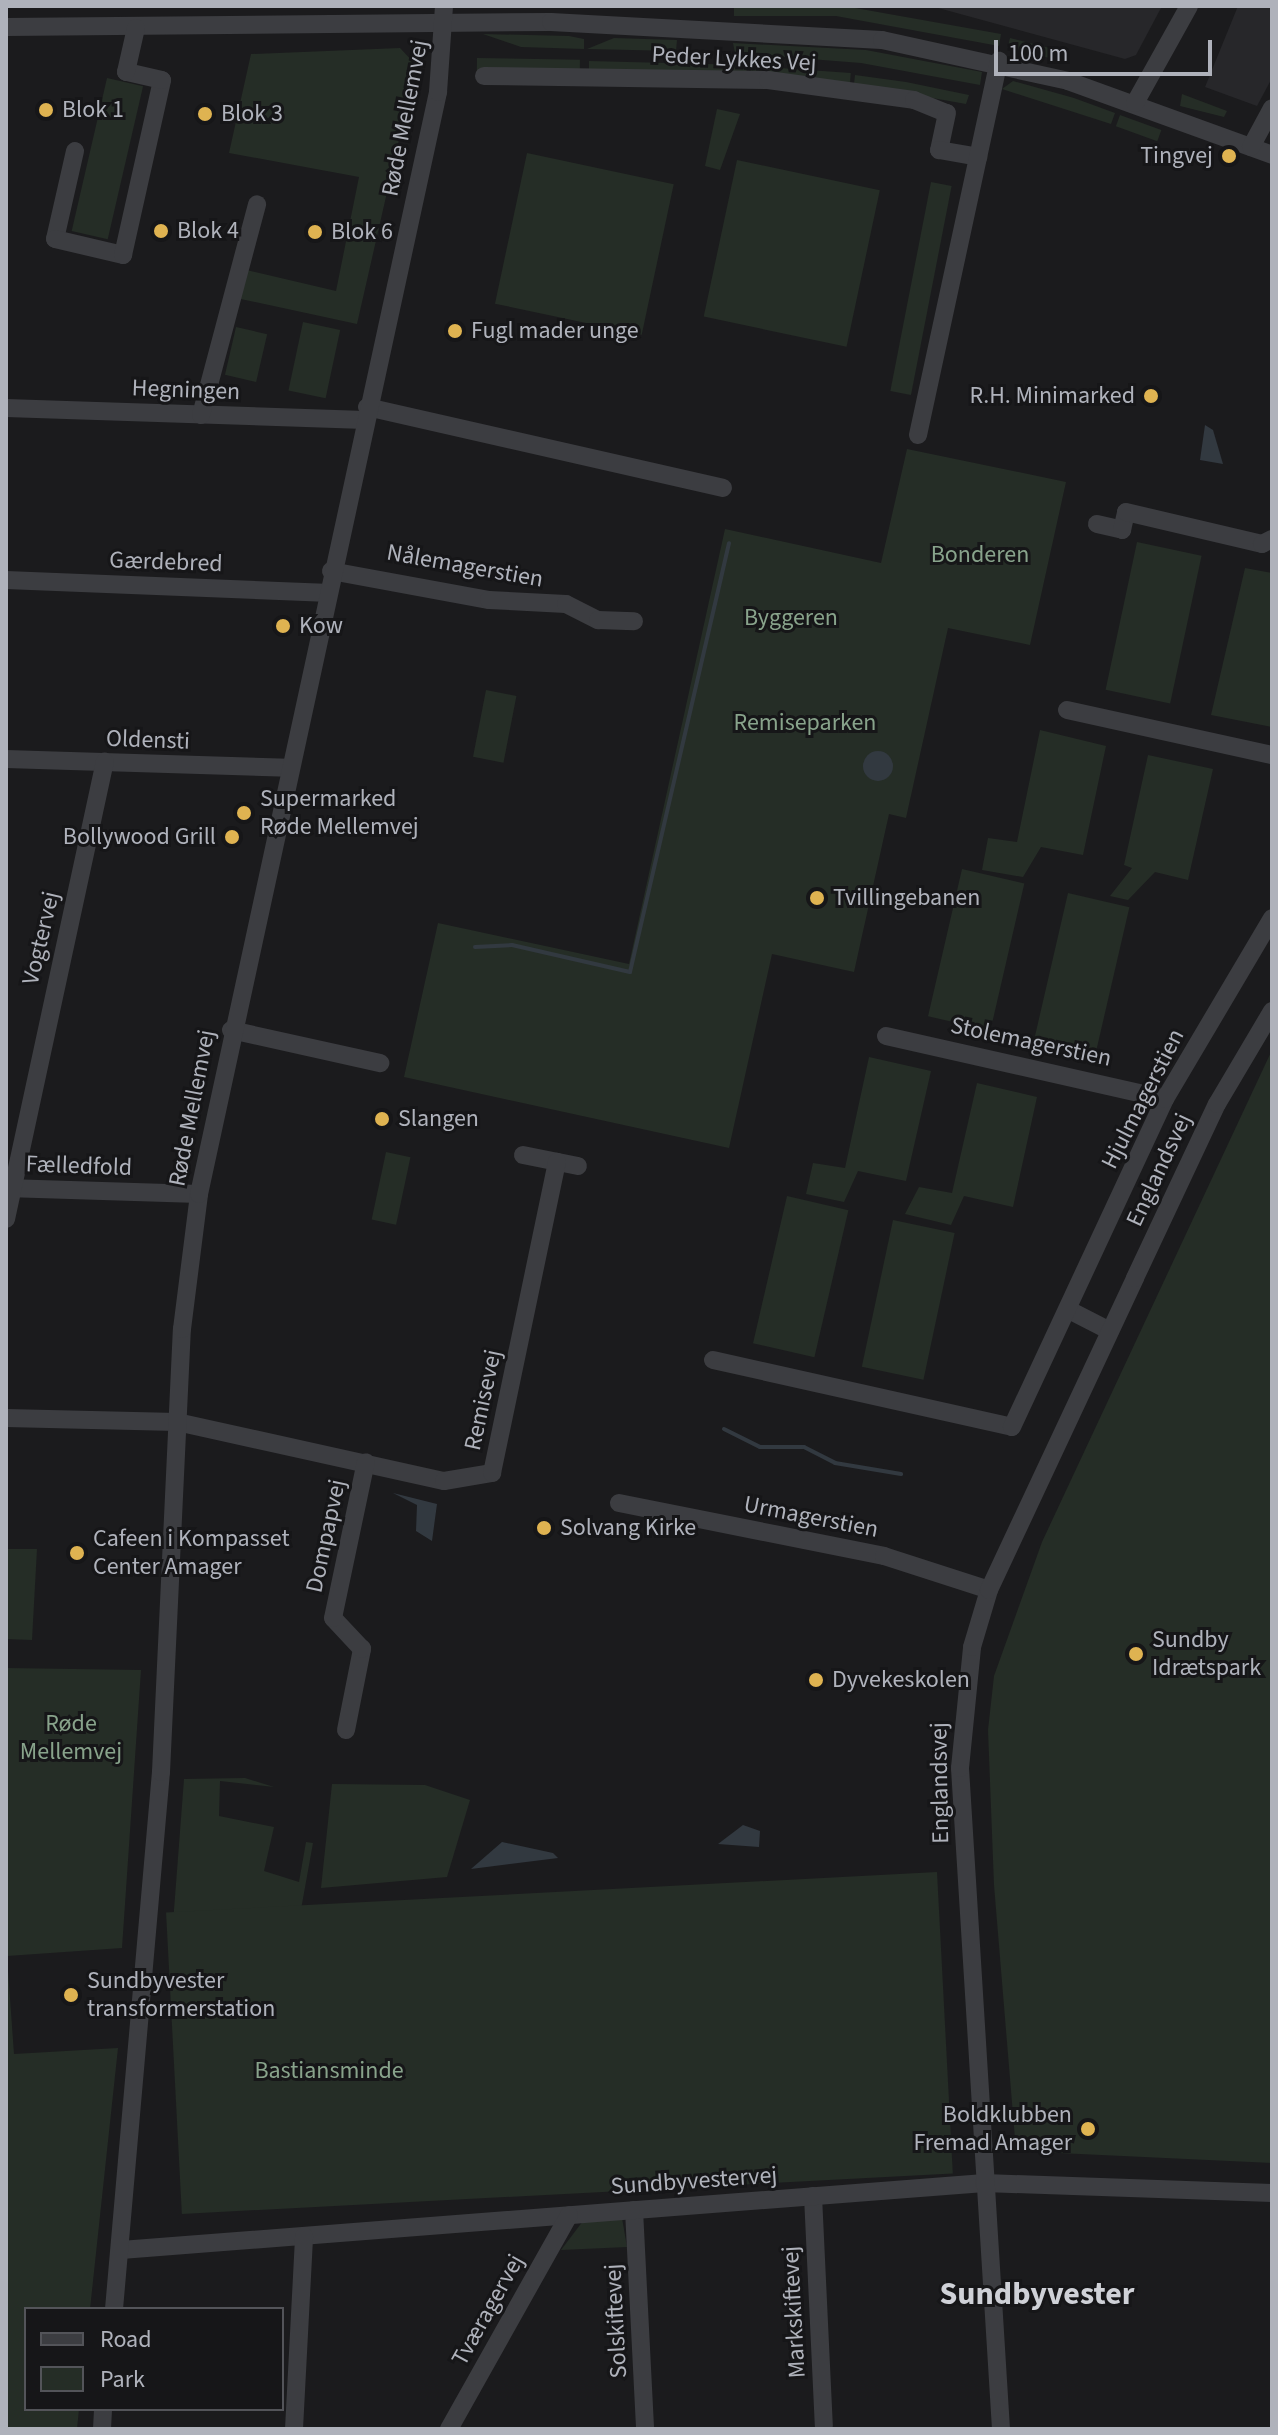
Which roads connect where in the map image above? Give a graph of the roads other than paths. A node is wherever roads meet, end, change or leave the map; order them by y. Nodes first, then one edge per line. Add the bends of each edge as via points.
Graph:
1 (690, 6) edge
2 (1189, 6) edge
3 (446, 15) edge
4 (687, 26) junction
5 (6, 27) edge
6 (136, 28) junction
7 (999, 61) junction
8 (484, 76) dead end
9 (1135, 103) junction
10 (1272, 108) edge
11 (1251, 147) junction
12 (75, 151) dead end
13 (1272, 155) edge
14 (978, 157) junction
15 (257, 204) dead end
16 (6, 408) edge
17 (366, 413) junction
18 (201, 415) junction
19 (918, 435) dead end
20 (723, 488) dead end
21 (1097, 524) dead end
22 (1272, 539) edge
23 (331, 571) junction
24 (6, 580) edge
25 (324, 593) junction
26 (634, 621) dead end
27 (1067, 710) dead end
28 (1272, 755) edge
29 (6, 759) edge
30 (105, 762) junction
31 (288, 768) junction
32 (1272, 918) edge
33 (1272, 1011) edge
34 (231, 1030) junction
35 (886, 1036) dead end
36 (380, 1063) dead end
37 (1165, 1099) junction
38 (523, 1155) dead end
39 (557, 1162) junction
40 (578, 1166) dead end
41 (8, 1188) edge
42 (199, 1194) junction
43 (6, 1219) edge
44 (1069, 1310) junction
45 (1110, 1331) junction
46 (713, 1360) dead end
47 (6, 1418) edge
48 (177, 1422) junction
49 (366, 1462) junction
50 (619, 1503) dead end
51 (989, 1590) junction
52 (346, 1730) dead end
53 (984, 2183) junction
54 (1272, 2193) edge
55 (813, 2196) junction
56 (634, 2210) junction
57 (569, 2215) junction
58 (304, 2236) junction
59 (121, 2250) junction
60 (114, 2307) edge
61 (824, 2426) dead end
62 (294, 2429) edge
63 (449, 2429) edge
64 (645, 2429) edge
65 (1001, 2429) edge

1 - 4 street
2 - 9 street
3 - 4 street, Peder Lykkes Vej
3 - 6 street, Peder Lykkes Vej
3 - 17 street, Røde Mellemvej
4 - 7 street, Peder Lykkes Vej via 882,40
5 - 6 street, Peder Lykkes Vej
6 - 12 street via 126,72 162,80 123,255 55,239
7 - 9 street, Peder Lykkes Vej
7 - 14 street
8 - 14 street, Peder Lykkes Vej via 768,80 914,100 947,113 939,150
9 - 11 street, Peder Lykkes Vej
10 - 11 street
11 - 13 street, Peder Lykkes Vej
14 - 19 street
15 - 18 street
16 - 18 street, Hegningen
17 - 18 street, Hegningen
17 - 20 street
17 - 23 street, Røde Mellemvej
21 - 22 street via 1122,530 1126,512 1262,544
23 - 25 street, Røde Mellemvej
23 - 26 street, Nålemagerstien via 489,600 566,604 598,620
24 - 25 street, Gærdebred
25 - 31 street, Røde Mellemvej
27 - 28 street
29 - 30 street, Oldensti
30 - 31 street, Oldensti
30 - 41 street, Vogtervej
31 - 34 street, Røde Mellemvej
32 - 37 street, Hjulmagerstien
33 - 45 street, Englandsvej via 1217,1104
34 - 36 street
34 - 42 street, Røde Mellemvej
35 - 37 street, Stolemagerstien
37 - 44 street, Hjulmagerstien
38 - 39 street
39 - 40 street
39 - 49 street, Remisevej via 492,1473 444,1481
41 - 42 street, Fælledfold
41 - 43 street, Vogtervej
42 - 48 street, Røde Mellemvej
44 - 45 street
44 - 46 street, Hjulmagerstien via 1012,1427
45 - 51 street, Englandsvej
47 - 48 street, Remisevej
48 - 49 street, Remisevej
48 - 59 street, Røde Mellemvej via 161,1772
49 - 52 street, Dompapvej via 333,1618 362,1656
50 - 51 street, Urmagerstien via 884,1556
51 - 53 street, Englandsvej via 964,1690 960,1768
53 - 54 street, Sundbyvestervej
53 - 55 street, Sundbyvestervej
53 - 65 street, Englandsvej
55 - 56 street, Sundbyvestervej
55 - 61 street, Markskiftevej
56 - 57 street, Sundbyvestervej
56 - 64 street, Solskiftevej
57 - 58 street, Sundbyvestervej
57 - 63 street, Tværagervej
58 - 59 street, Sundbyvestervej
58 - 62 street
59 - 60 street, Røde Mellemvej

